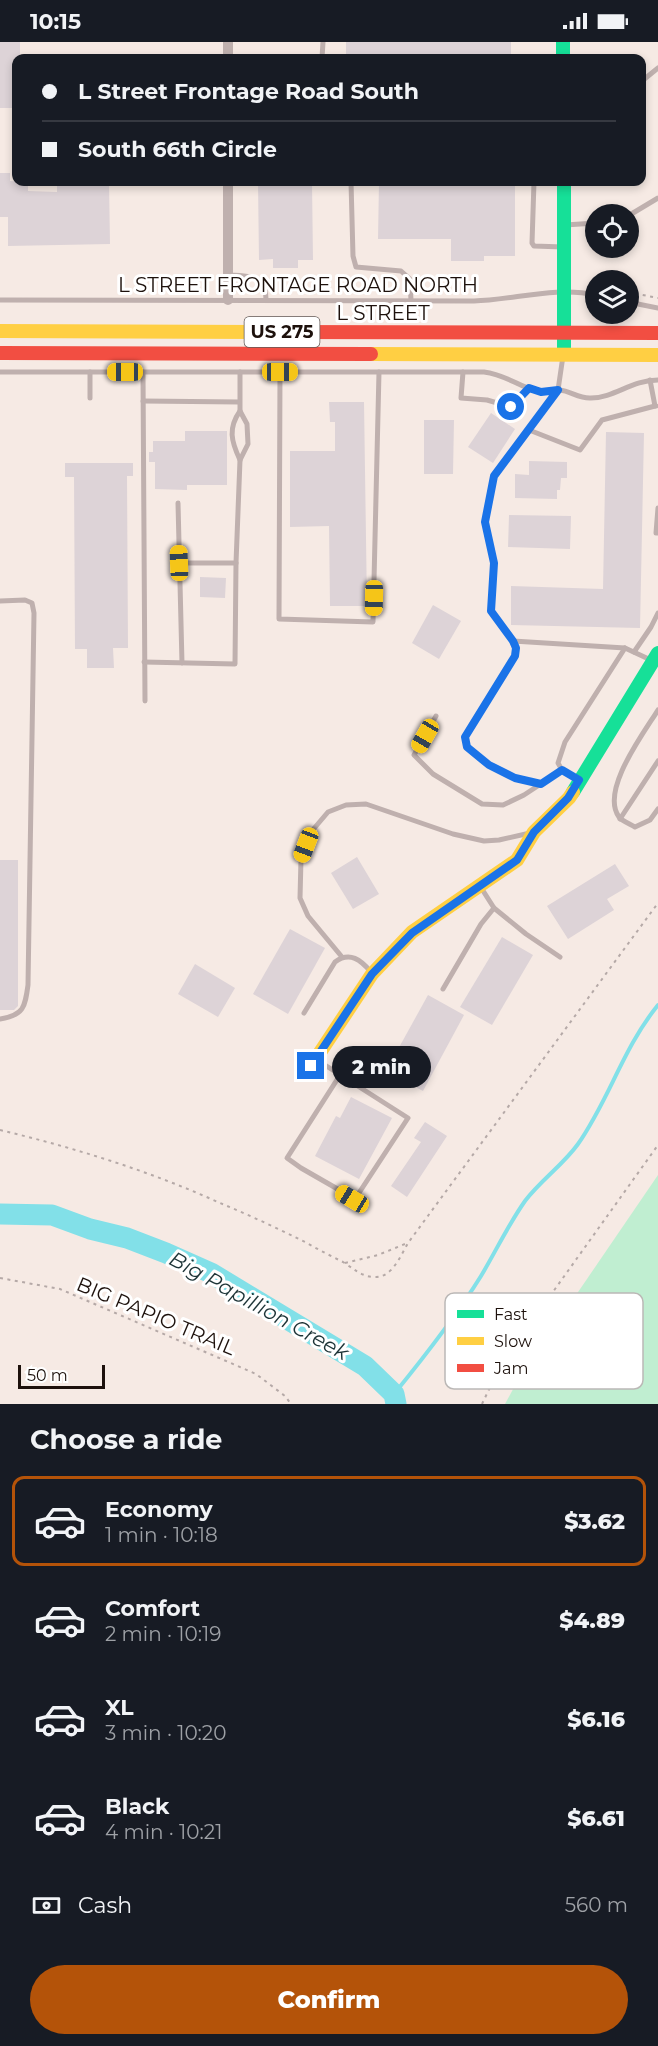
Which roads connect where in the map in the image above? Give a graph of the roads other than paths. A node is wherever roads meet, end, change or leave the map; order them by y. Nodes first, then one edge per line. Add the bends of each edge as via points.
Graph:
1 (658, 68) edge
2 (646, 78) edge
3 (228, 186) edge
4 (351, 186) edge
5 (534, 186) edge
6 (564, 186) edge
7 (658, 198) edge
8 (639, 209) edge
9 (585, 224) edge
10 (564, 225) junction
11 (557, 247) junction
12 (228, 275) junction
13 (564, 293) junction
14 (585, 294) edge
15 (0, 300) edge
16 (228, 300) junction
17 (266, 300) junction
18 (411, 301) junction
19 (639, 304) edge
20 (658, 308) edge
21 (0, 331) edge
22 (564, 333) junction
23 (658, 333) edge
24 (0, 353) edge
25 (564, 354) junction
26 (658, 355) edge
27 (0, 372) edge
28 (90, 372) junction
29 (143, 372) junction
30 (240, 372) junction
31 (280, 372) junction
32 (379, 372) junction
33 (463, 372) junction
34 (650, 380) junction
35 (658, 380) edge
36 (529, 388) junction
37 (558, 390) junction
38 (90, 398) dead end
39 (143, 401) junction
40 (239, 402) junction
41 (656, 406) edge
42 (240, 411) junction
43 (529, 430) junction
44 (240, 460) junction
45 (178, 503) dead end
46 (658, 508) edge
47 (658, 533) edge
48 (179, 563) junction
49 (236, 563) junction
50 (0, 601) edge
51 (658, 613) edge
52 (513, 641) junction
53 (625, 648) junction
54 (634, 652) junction
55 (656, 657) edge
56 (144, 662) junction
57 (182, 663) junction
58 (145, 701) dead end
59 (658, 710) edge
60 (436, 716) dead end
61 (658, 761) edge
62 (562, 770) junction
63 (579, 780) junction
64 (541, 784) junction
65 (658, 809) edge
66 (620, 819) junction
67 (534, 832) junction
68 (480, 885) junction
69 (494, 908) junction
70 (342, 957) junction
71 (560, 957) dead end
72 (372, 974) junction
73 (443, 989) dead end
74 (304, 1013) dead end
75 (0, 1019) edge
76 (313, 1062) joint
77 (340, 1075) junction

1 - 2 lane
3 - 12 street
4 - 18 lane via 356,267 401,271 410,279
5 - 11 lane via 532,243
6 - 10 main road
7 - 8 lane
9 - 10 lane
10 - 11 main road
11 - 13 main road
12 - 16 street
12 - 17 lane via 258,279 265,284
13 - 14 lane, L STREET FRONTAGE ROAD NORTH
13 - 18 lane, L STREET FRONTAGE ROAD NORTH via 484,301
13 - 22 main road
15 - 16 lane, L STREET FRONTAGE ROAD NORTH
16 - 17 lane, L STREET FRONTAGE ROAD NORTH
17 - 18 lane, L STREET FRONTAGE ROAD NORTH
19 - 20 lane
21 - 22 main road, L STREET / US 275
22 - 23 main road, L STREET / US 275
22 - 25 main road
24 - 25 main road, US 275
25 - 26 main road, US 275
25 - 37 lane
27 - 28 lane
28 - 29 lane
28 - 38 lane
29 - 30 lane
29 - 39 lane
30 - 31 lane
30 - 40 lane
31 - 32 lane
31 - 32 lane via 279,619 374,622
32 - 33 lane
33 - 36 lane via 500,374
33 - 36 lane via 461,398 511,407
34 - 35 lane
34 - 37 lane via 594,399
34 - 41 lane
36 - 37 lane via 541,392
37 - 43 lane
39 - 40 lane
39 - 56 lane
40 - 42 lane
41 - 43 lane via 602,420 580,450
42 - 44 lane via 248,424 248,444
42 - 44 lane via 232,422 232,444
43 - 52 lane via 494,476 485,522 494,563 491,611
44 - 49 lane
45 - 48 lane
46 - 47 lane
48 - 49 lane
48 - 57 lane
49 - 57 lane via 235,664
50 - 75 lane via 26,600 32,603 34,613 28,985 26,1005 14,1016
51 - 54 lane
52 - 53 lane
52 - 64 lane via 515,656 465,737 467,747 489,765 515,778
53 - 54 lane
53 - 62 lane via 565,741 558,763
54 - 55 lane
55 - 63 main road
56 - 57 lane
56 - 58 lane
59 - 66 lane via 615,785 613,802
60 - 64 lane via 414,755 433,774 482,804 503,805
61 - 66 lane
62 - 63 lane
62 - 64 lane
63 - 67 main road via 568,798
65 - 66 lane via 650,820 635,827
67 - 68 main road via 517,860
67 - 70 lane via 484,841 366,804 346,805 328,812 311,832 301,859 300,898 308,915
68 - 69 lane
68 - 72 main road via 412,933
69 - 71 lane
69 - 73 lane
70 - 72 lane via 361,960
70 - 74 lane
72 - 76 main road
76 - 77 lane
77 - 77 lane via 408,1118 355,1199 287,1158

